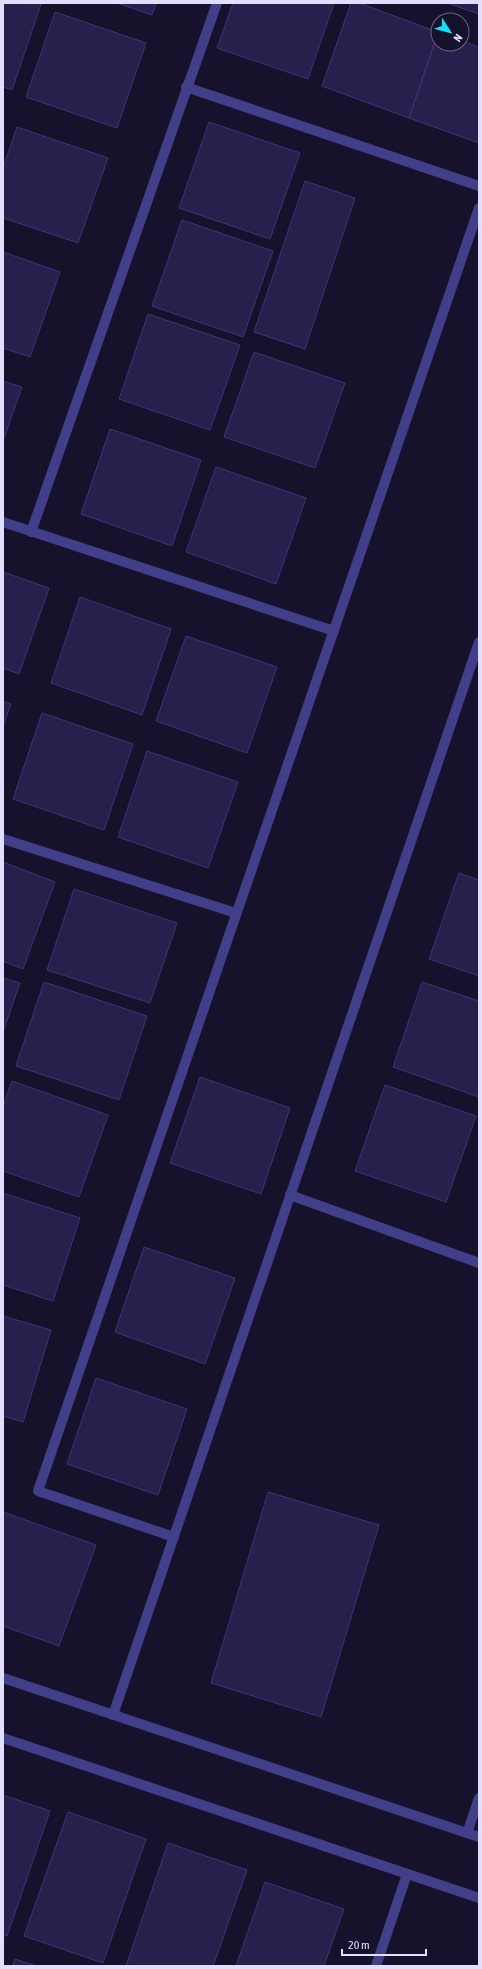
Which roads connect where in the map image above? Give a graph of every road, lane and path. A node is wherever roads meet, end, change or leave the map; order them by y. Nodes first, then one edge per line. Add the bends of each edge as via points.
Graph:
1 (217, 3) edge
2 (186, 87) junction
3 (479, 186) edge
4 (479, 208) edge
5 (3, 522) edge
6 (31, 532) junction
7 (334, 631) junction
8 (479, 642) edge
9 (3, 839) edge
10 (236, 913) junction
11 (290, 1195) junction
12 (479, 1263) edge
13 (174, 1537) junction
14 (3, 1678) edge
15 (113, 1715) junction
16 (3, 1738) edge
17 (479, 1798) edge
18 (467, 1833) junction
19 (479, 1837) edge
20 (407, 1874) junction
21 (479, 1898) edge
22 (376, 1966) edge

1 - 2 street
2 - 3 street
2 - 6 street
4 - 7 street
5 - 6 street
6 - 7 street
7 - 10 street
8 - 11 street
9 - 10 street
10 - 13 street via 38,1491
11 - 12 street
11 - 13 street
13 - 15 street
14 - 15 street
15 - 18 street
16 - 20 street
17 - 18 street
18 - 19 street
20 - 21 street
20 - 22 street

